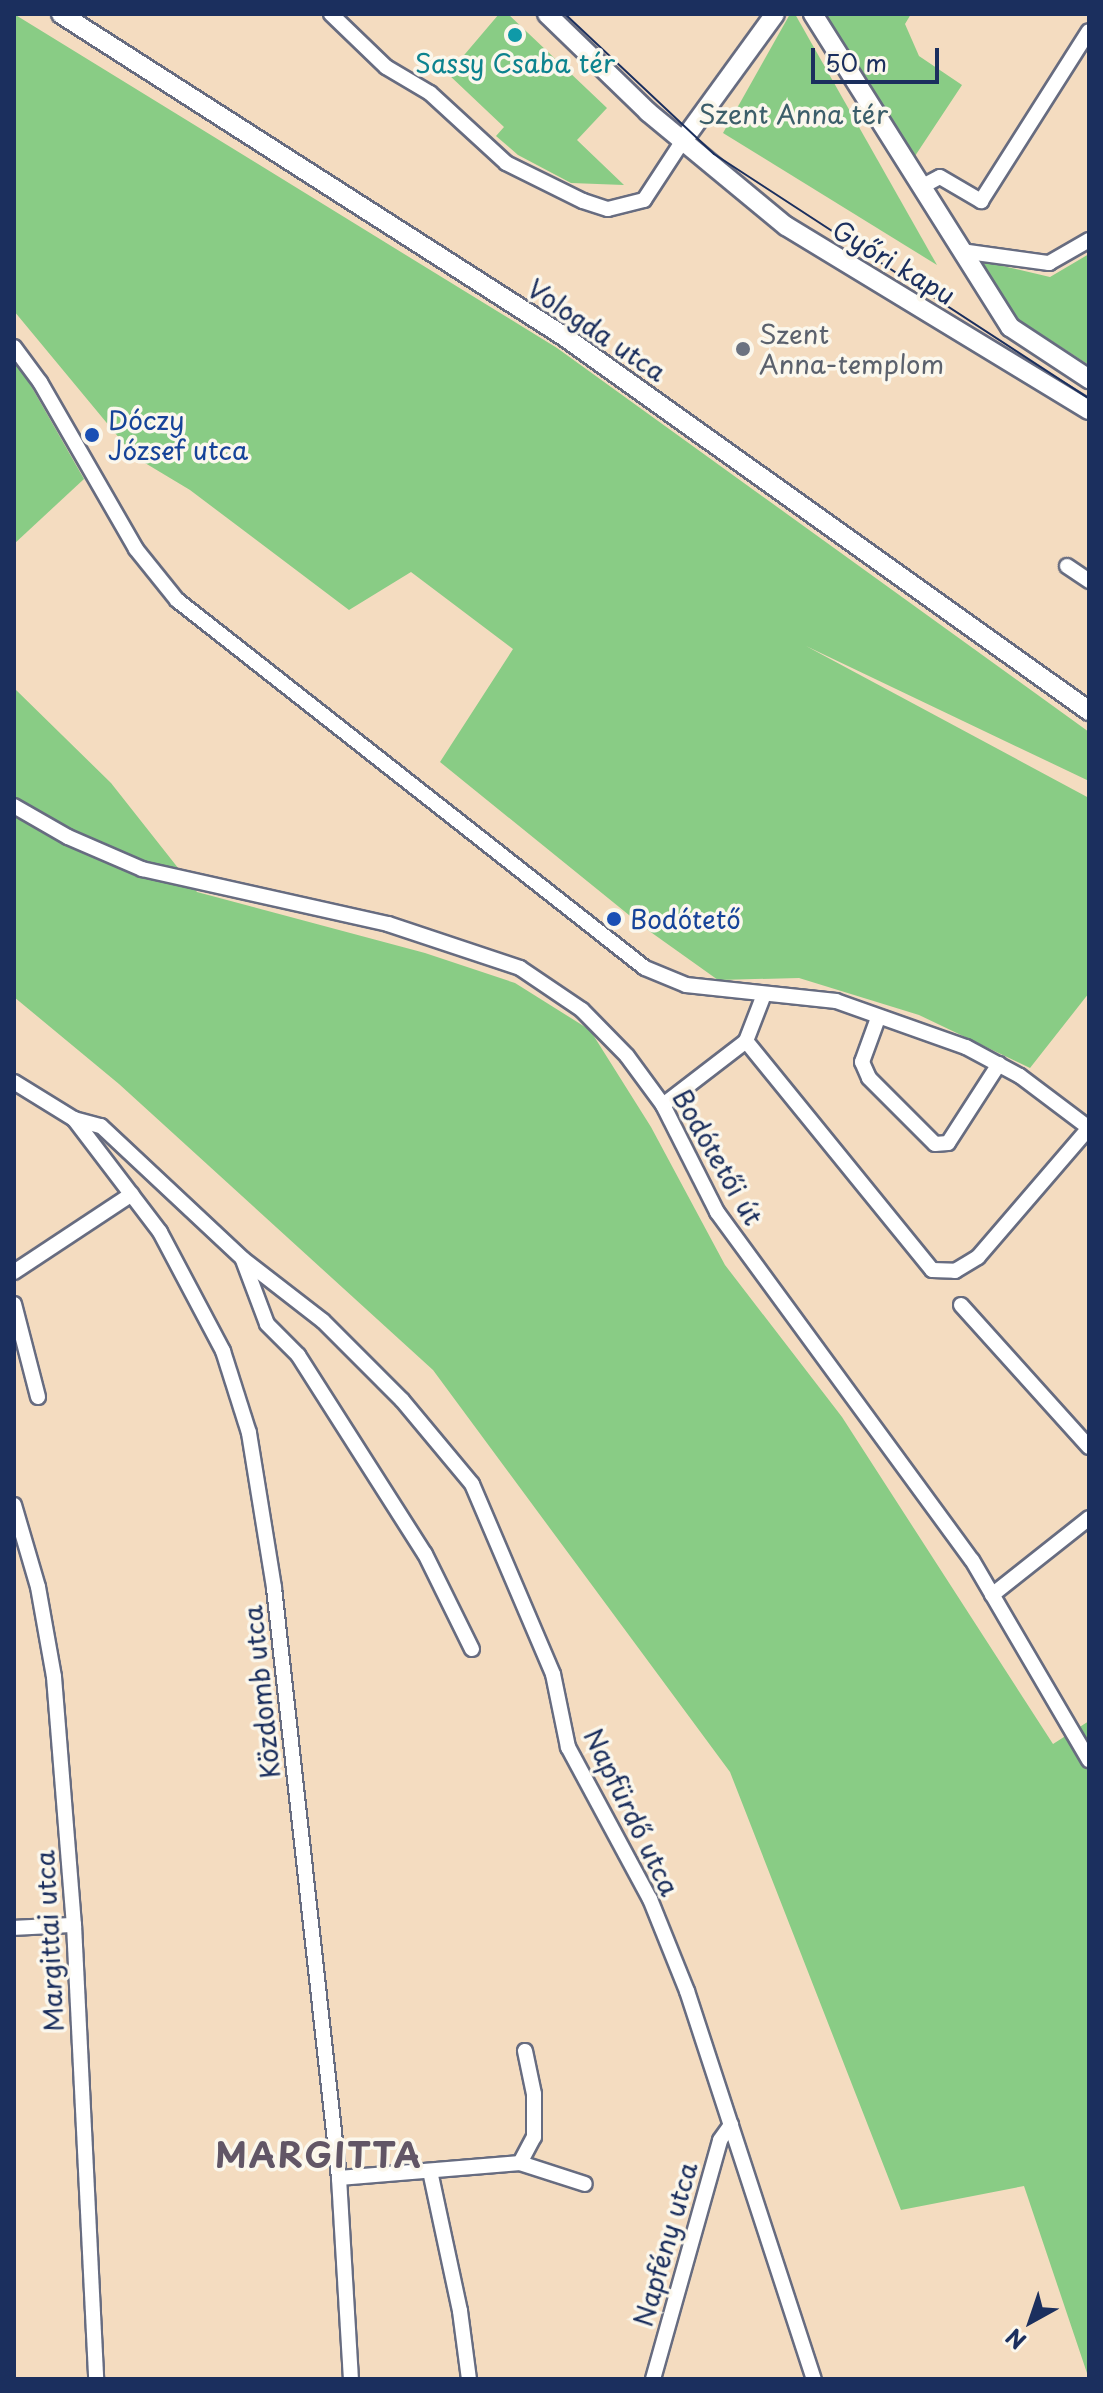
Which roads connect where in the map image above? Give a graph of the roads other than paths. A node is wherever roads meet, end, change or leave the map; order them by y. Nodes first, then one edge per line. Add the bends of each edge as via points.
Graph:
1 (61, 14) edge
2 (331, 14) edge
3 (547, 14) edge
4 (775, 14) edge
5 (813, 14) edge
6 (1089, 31) edge
7 (682, 142) junction
8 (921, 187) junction
9 (1089, 240) edge
10 (961, 251) junction
11 (14, 347) edge
12 (1089, 379) edge
13 (1089, 410) edge
14 (1067, 566) dead end
15 (1089, 581) edge
16 (1089, 711) edge
17 (14, 806) edge
18 (763, 997) junction
19 (878, 1018) junction
20 (746, 1041) junction
21 (999, 1064) junction
22 (14, 1082) edge
23 (663, 1105) junction
24 (74, 1119) junction
25 (1089, 1128) edge
26 (132, 1194) junction
27 (243, 1259) junction
28 (14, 1272) edge
29 (14, 1304) edge
30 (961, 1305) dead end
31 (38, 1397) dead end
32 (1089, 1447) edge
33 (14, 1505) edge
34 (1089, 1518) edge
35 (992, 1595) junction
36 (472, 1649) dead end
37 (1089, 1760) edge
38 (74, 1925) junction
39 (14, 1928) edge
40 (525, 2051) dead end
41 (731, 2125) junction
42 (520, 2163) junction
43 (430, 2171) junction
44 (339, 2178) junction
45 (585, 2184) dead end
46 (96, 2379) edge
47 (351, 2379) edge
48 (469, 2379) edge
49 (653, 2379) edge
50 (814, 2379) edge

1 - 16 street, Vologda utca via 565,337
2 - 7 street via 386,67 430,93 506,163 583,201 608,209 644,200
3 - 7 street, Győri kapu
4 - 7 street
5 - 8 street
6 - 8 street via 981,201 940,177
7 - 13 street, Győri kapu via 786,226
8 - 10 street
9 - 10 street via 1049,263
10 - 12 street, Győri kapu via 1010,327
11 - 18 street via 40,382 136,549 177,600 645,968 686,985
14 - 15 street
17 - 23 street, Bodótetői út via 142,869 388,924 520,968 582,1010 627,1056
18 - 19 street via 836,1001
18 - 20 street
19 - 21 street via 966,1047
19 - 21 street via 862,1062 869,1078 935,1144 948,1143
20 - 23 street
20 - 25 street via 932,1270 955,1271 978,1257
21 - 25 street
22 - 24 street, Közdomb utca
23 - 35 street, Bodótetői út via 717,1212
24 - 26 street, Közdomb utca
24 - 27 street, Napfürdő utca via 101,1126
26 - 28 street
26 - 44 street, Közdomb utca via 176,1259 223,1351 249,1433 274,1588
27 - 36 street, Napfürdő utca via 267,1324 298,1355 425,1554
27 - 41 street, Napfürdő utca via 361,1357 472,1484 553,1674 568,1747 650,1899
29 - 31 street
30 - 32 street
33 - 38 street, Margittai utca via 38,1587 54,1677
34 - 35 street
35 - 37 street, Bodótetői út
38 - 39 street
38 - 46 street, Margittai utca
40 - 42 street via 534,2094 534,2137
41 - 49 street, Napfény utca via 720,2140
41 - 50 street, Napfürdő utca
42 - 43 street
42 - 45 street
43 - 44 street
43 - 48 street
44 - 47 street, Közdomb utca

